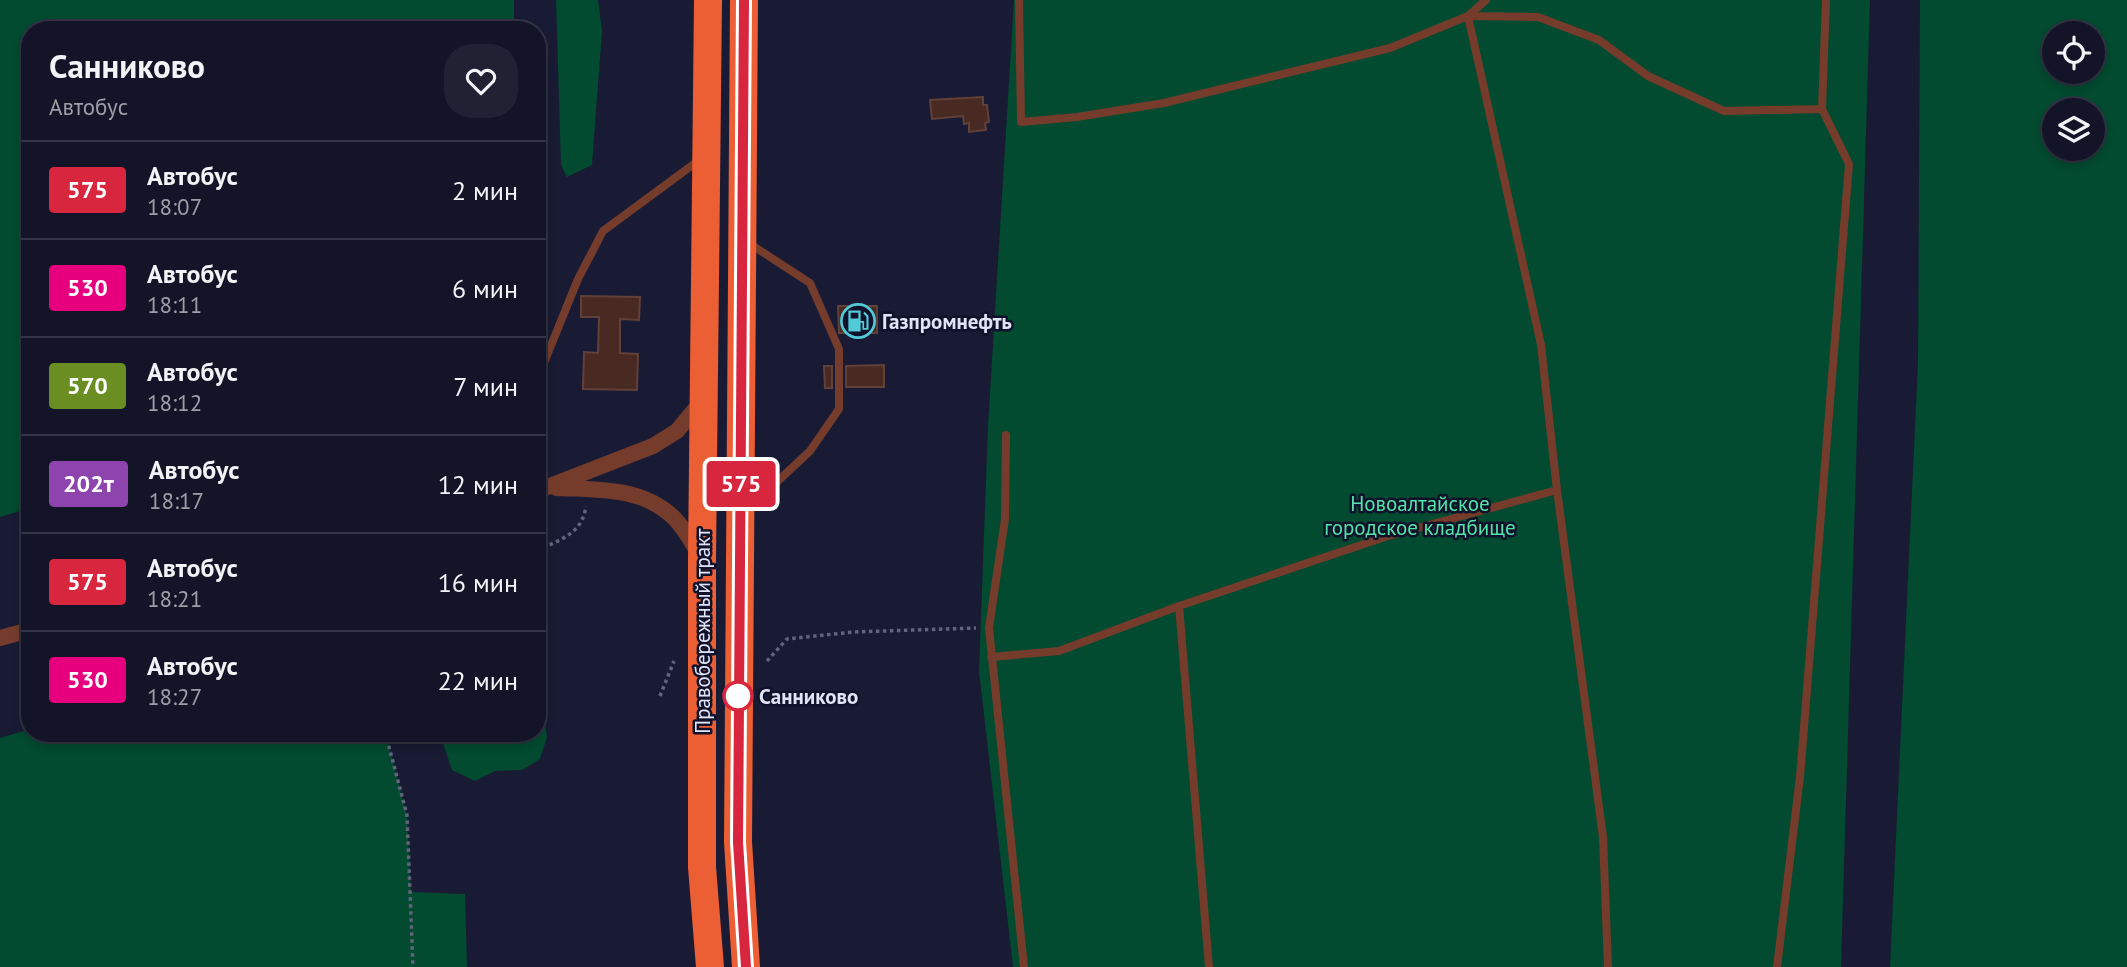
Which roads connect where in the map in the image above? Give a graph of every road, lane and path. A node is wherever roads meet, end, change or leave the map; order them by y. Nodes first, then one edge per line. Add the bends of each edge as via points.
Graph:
1 (708, 0) edge
2 (744, 0) edge
3 (1019, 0) edge
4 (1486, 0) edge
5 (1826, 0) edge
6 (1468, 16) junction
7 (1822, 109) junction
8 (706, 155) junction
9 (742, 239) junction
10 (546, 358) edge
11 (704, 398) junction
12 (1006, 435) dead end
13 (546, 488) edge
14 (546, 489) edge
15 (588, 490) junction
16 (1557, 490) junction
17 (741, 515) junction
18 (546, 546) edge
19 (702, 558) junction
20 (1180, 606) junction
21 (989, 628) junction
22 (21, 632) edge
23 (0, 638) edge
24 (991, 657) junction
25 (674, 661) dead end
26 (767, 661) dead end
27 (660, 696) dead end
28 (388, 742) edge
29 (413, 967) edge
30 (710, 967) edge
31 (746, 967) edge
32 (1024, 967) edge
33 (1209, 967) edge
34 (1608, 967) edge
35 (1777, 967) edge

1 - 8 highway, Правобережный тракт
2 - 9 highway, Правобережный тракт
3 - 6 lane via 1021,122 1164,103 1390,48
4 - 6 lane
5 - 7 lane
6 - 7 lane via 1538,17 1599,40 1648,76 1724,111
6 - 16 lane via 1541,345
7 - 35 lane via 1849,164 1800,777
8 - 10 lane via 604,231 578,279
8 - 11 highway, Правобережный тракт
9 - 17 highway, Правобережный тракт
9 - 17 lane via 810,283 839,349 839,409 810,451
11 - 13 street via 677,430 653,446
11 - 19 highway, Правобережный тракт
12 - 21 lane via 1005,519
14 - 15 street
15 - 18 path via 584,521
15 - 19 street via 634,494 657,503 676,520
16 - 20 lane via 1385,537
16 - 34 lane via 1603,837
17 - 31 highway, Правобережный тракт via 738,842
19 - 30 highway, Правобережный тракт via 702,867
20 - 24 lane via 1059,651
20 - 33 lane
21 - 24 lane
21 - 26 path via 787,639
22 - 23 street
24 - 32 lane
25 - 27 path
28 - 29 path via 407,815

